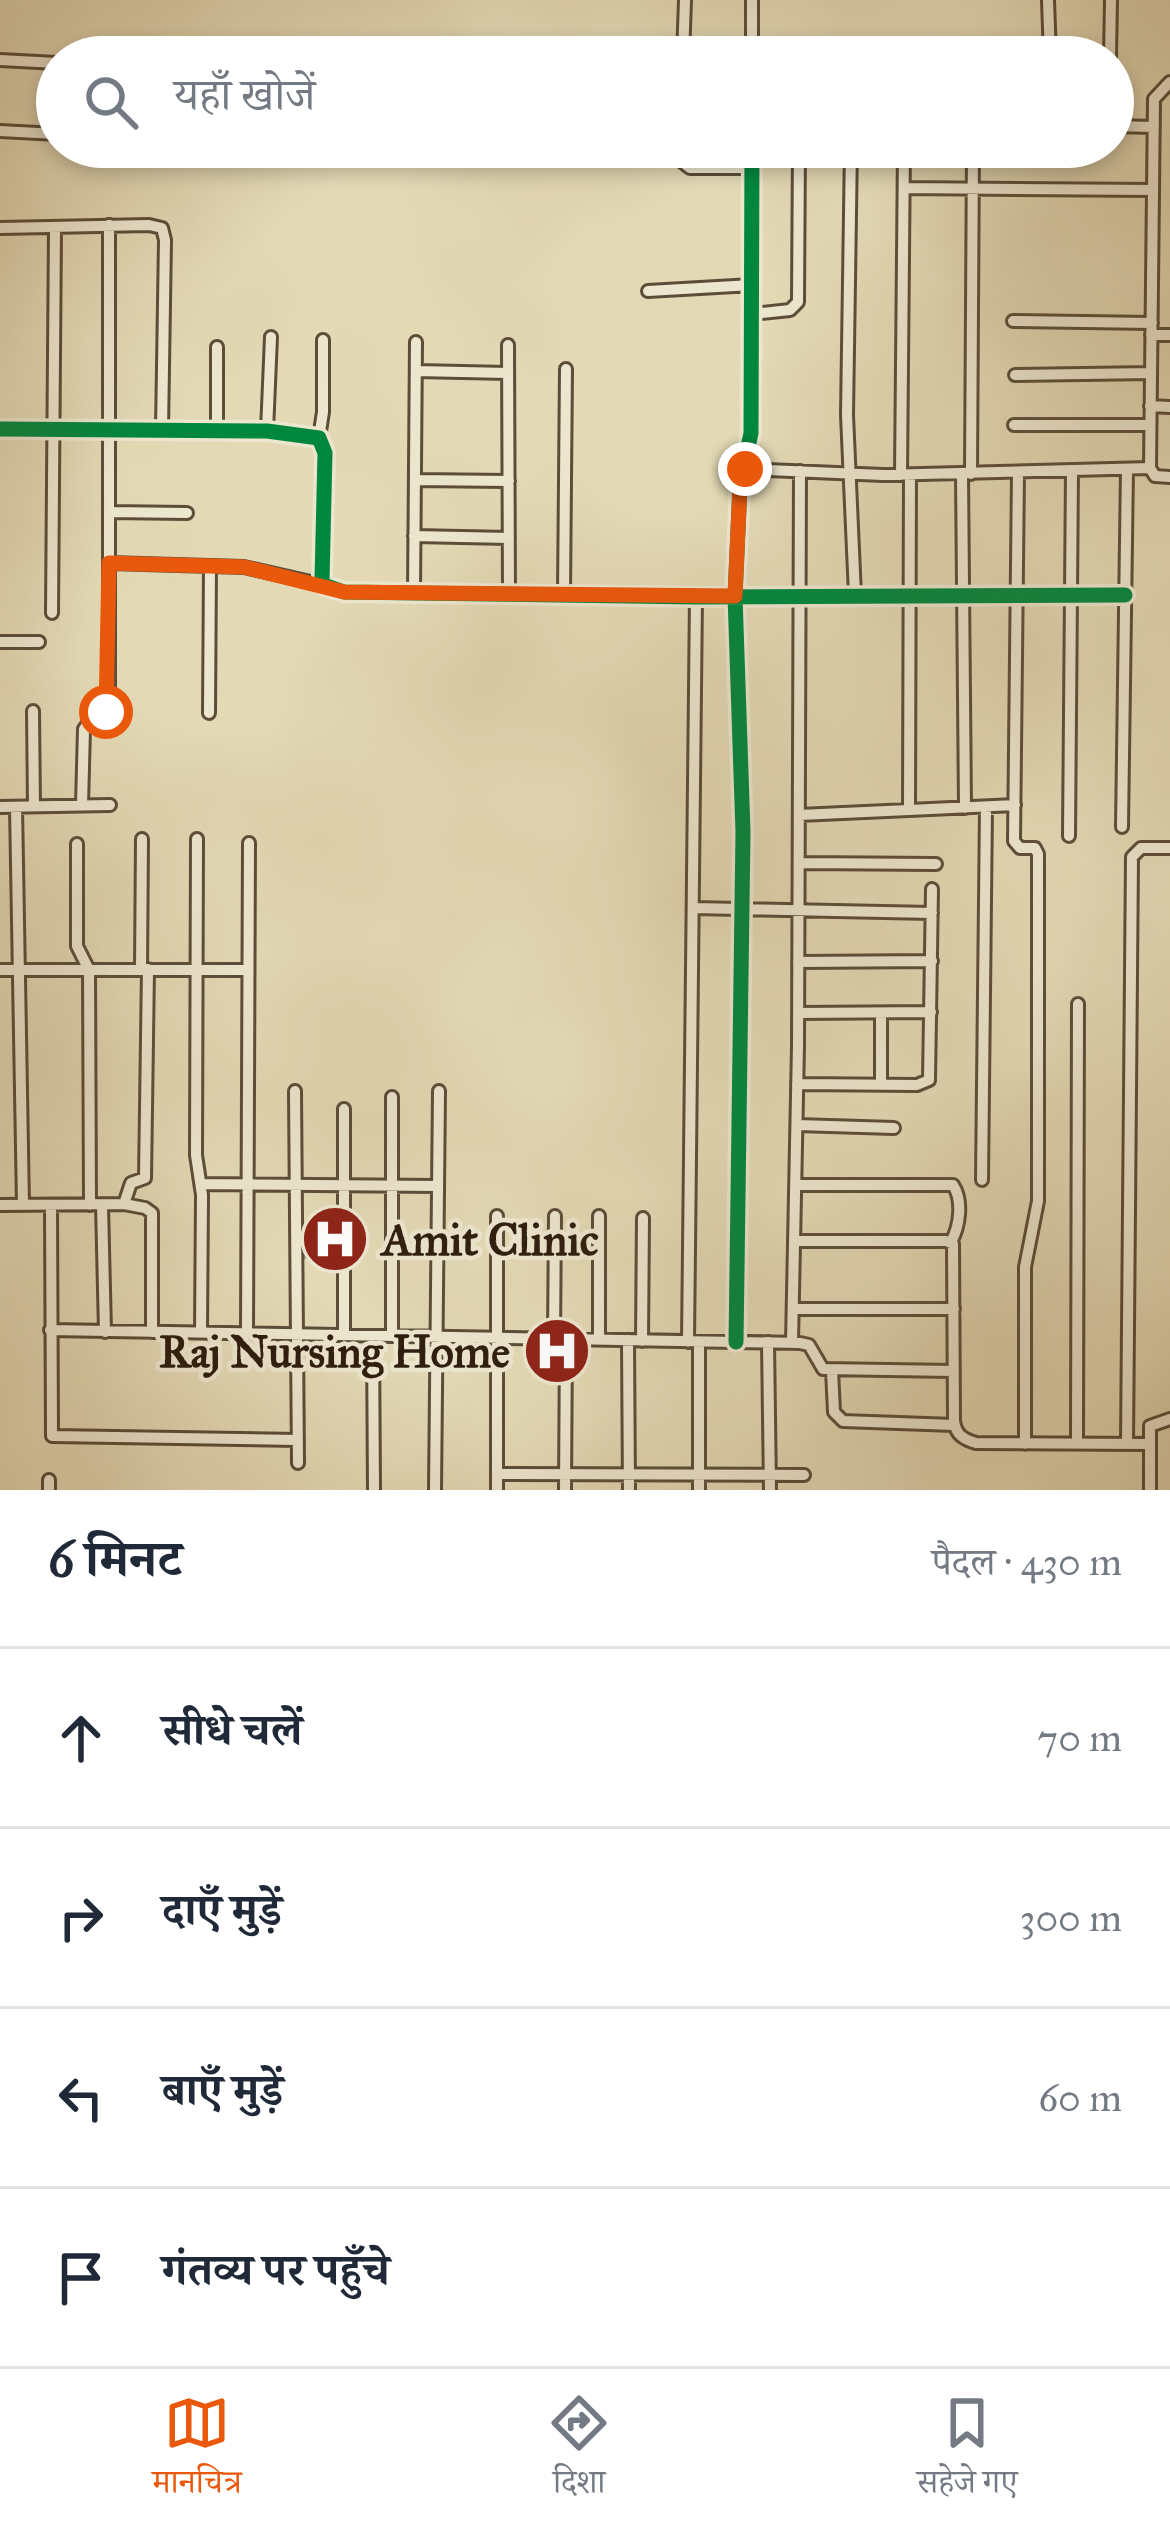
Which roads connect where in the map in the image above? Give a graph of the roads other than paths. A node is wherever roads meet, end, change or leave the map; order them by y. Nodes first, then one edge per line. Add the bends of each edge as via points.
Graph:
1 (685, 0) edge
2 (752, 0) edge
3 (1048, 0) edge
4 (1111, 0) edge
5 (684, 36) edge
6 (752, 36) edge
7 (1049, 36) edge
8 (1110, 36) edge
9 (0, 60) edge
10 (36, 61) edge
11 (1170, 82) edge
12 (1134, 127) edge
13 (1154, 127) junction
14 (0, 131) edge
15 (36, 133) edge
16 (690, 168) edge
17 (752, 168) joint
18 (799, 168) edge
19 (851, 168) edge
20 (904, 168) edge
21 (972, 168) edge
22 (904, 188) junction
23 (972, 188) junction
24 (1153, 194) junction
25 (1170, 197) edge
26 (109, 225) junction
27 (55, 226) junction
28 (0, 228) edge
29 (1152, 267) junction
30 (1170, 267) edge
31 (752, 285) junction
32 (648, 291) dead end
33 (752, 314) junction
34 (1013, 321) dead end
35 (1152, 329) junction
36 (1170, 335) edge
37 (271, 337) dead end
38 (323, 340) dead end
39 (416, 342) dead end
40 (508, 345) dead end
41 (218, 347) dead end
42 (566, 369) dead end
43 (416, 371) junction
44 (1151, 373) junction
45 (508, 374) junction
46 (1015, 375) dead end
47 (1150, 406) junction
48 (1170, 406) edge
49 (1150, 424) junction
50 (1014, 425) dead end
51 (0, 429) edge
52 (54, 429) junction
53 (109, 429) junction
54 (162, 430) junction
55 (218, 431) junction
56 (267, 431) junction
57 (319, 438) junction
58 (1150, 468) junction
59 (745, 469) junction
60 (1127, 469) junction
61 (800, 471) junction
62 (1072, 471) junction
63 (1018, 473) junction
64 (852, 474) junction
65 (967, 474) junction
66 (906, 475) junction
67 (1170, 477) edge
68 (415, 480) junction
69 (509, 481) junction
70 (109, 512) junction
71 (187, 513) dead end
72 (414, 536) junction
73 (509, 538) junction
74 (109, 563) junction
75 (210, 566) junction
76 (324, 585) junction
77 (414, 592) junction
78 (509, 593) junction
79 (565, 593) junction
80 (963, 593) junction
81 (1016, 593) junction
82 (908, 594) junction
83 (1071, 594) junction
84 (855, 595) junction
85 (1125, 595) junction
86 (735, 596) junction
87 (800, 596) junction
88 (696, 597) junction
89 (52, 613) dead end
90 (0, 641) edge
91 (39, 642) dead end
92 (33, 711) dead end
93 (209, 713) dead end
94 (110, 805) dead end
95 (1015, 805) junction
96 (34, 806) junction
97 (82, 806) junction
98 (0, 807) edge
99 (16, 807) junction
100 (986, 807) junction
101 (965, 808) junction
102 (908, 809) junction
103 (799, 815) junction
104 (1122, 826) dead end
105 (1069, 836) dead end
106 (142, 838) dead end
107 (197, 838) dead end
108 (249, 843) dead end
109 (77, 844) dead end
110 (1170, 848) edge
111 (799, 863) junction
112 (936, 864) dead end
113 (932, 889) dead end
114 (693, 908) junction
115 (742, 910) junction
116 (799, 910) junction
117 (932, 914) junction
118 (799, 962) junction
119 (932, 962) junction
120 (144, 969) junction
121 (197, 969) junction
122 (0, 970) edge
123 (19, 970) junction
124 (89, 970) junction
125 (247, 970) junction
126 (1078, 1004) dead end
127 (881, 1012) junction
128 (931, 1012) junction
129 (798, 1013) junction
130 (797, 1084) junction
131 (880, 1085) junction
132 (295, 1091) dead end
133 (440, 1091) dead end
134 (392, 1096) dead end
135 (344, 1109) dead end
136 (797, 1125) junction
137 (894, 1128) dead end
138 (982, 1180) dead end
139 (247, 1183) junction
140 (201, 1184) junction
141 (297, 1185) junction
142 (344, 1185) junction
143 (796, 1185) junction
144 (392, 1186) junction
145 (438, 1186) junction
146 (124, 1204) junction
147 (0, 1205) edge
148 (23, 1205) junction
149 (51, 1205) junction
150 (96, 1205) junction
151 (497, 1216) dead end
152 (555, 1216) dead end
153 (599, 1216) dead end
154 (643, 1218) dead end
155 (794, 1241) junction
156 (951, 1242) junction
157 (793, 1309) junction
158 (954, 1309) junction
159 (50, 1330) junction
160 (105, 1332) junction
161 (152, 1332) junction
162 (201, 1333) junction
163 (247, 1334) junction
164 (297, 1335) junction
165 (344, 1336) junction
166 (373, 1336) junction
167 (392, 1336) junction
168 (435, 1337) junction
169 (496, 1338) junction
170 (560, 1339) junction
171 (599, 1340) junction
172 (628, 1340) junction
173 (642, 1340) junction
174 (693, 1342) junction
175 (736, 1342) junction
176 (768, 1342) junction
177 (792, 1342) junction
178 (832, 1370) junction
179 (954, 1371) junction
180 (1170, 1419) edge
181 (954, 1425) junction
182 (298, 1440) junction
183 (1025, 1444) junction
184 (1076, 1444) junction
185 (1127, 1444) junction
186 (1150, 1444) junction
187 (298, 1463) dead end
188 (497, 1474) junction
189 (565, 1474) junction
190 (699, 1475) junction
191 (769, 1475) junction
192 (804, 1475) dead end
193 (629, 1476) junction
194 (374, 1490) edge
195 (435, 1490) edge
196 (497, 1490) edge
197 (565, 1490) edge
198 (629, 1490) edge
199 (699, 1490) edge
200 (770, 1490) edge
201 (1150, 1490) edge

1 - 5 street
2 - 6 street
3 - 7 street
4 - 8 street
9 - 10 street
11 - 13 street via 1156,94
12 - 13 street
13 - 24 street
14 - 15 street
16 - 17 street
17 - 31 street
18 - 33 street via 798,302
19 - 64 street
20 - 22 street
21 - 23 street
22 - 23 street
22 - 66 street
23 - 24 street
23 - 65 street
24 - 25 street
24 - 29 street
26 - 27 street
26 - 53 street
26 - 54 street via 162,228
27 - 28 street
27 - 52 street
29 - 30 street
29 - 35 street
31 - 32 street
31 - 33 street
33 - 59 street
34 - 35 street
35 - 36 street
35 - 44 street
37 - 56 street
38 - 57 street
39 - 43 street
40 - 45 street
41 - 55 street
42 - 79 street
43 - 45 street
43 - 68 street
44 - 46 street
44 - 47 street
45 - 69 street
47 - 48 street
47 - 49 street
49 - 50 street
49 - 58 street
51 - 52 street
52 - 53 street
52 - 89 street
53 - 54 street
53 - 70 street
54 - 55 street
55 - 56 street
56 - 57 street
57 - 76 street
58 - 60 street
58 - 67 street
59 - 61 street
59 - 86 street
60 - 62 street
60 - 85 street
61 - 64 street
61 - 87 street
62 - 63 street
62 - 83 street
63 - 65 street
63 - 81 street
64 - 66 street
64 - 84 street
65 - 66 street
65 - 80 street
66 - 82 street
68 - 69 street
68 - 72 street
69 - 73 street
70 - 71 street
70 - 74 street
72 - 73 street
72 - 77 street
73 - 78 street
74 - 75 street
74 - 97 street via 109,704 84,729
75 - 76 street
75 - 93 street
76 - 77 street
77 - 78 street
78 - 79 street
79 - 88 street
80 - 81 street
80 - 82 street
80 - 101 street
81 - 83 street
81 - 95 street
82 - 84 street
82 - 102 street
83 - 85 street
83 - 105 street
84 - 87 street
85 - 104 street
86 - 87 street
86 - 88 street
86 - 115 street
87 - 103 street
88 - 114 street
90 - 91 street
92 - 96 street
94 - 97 street
95 - 100 street
95 - 183 street via 1016,845 1038,854 1038,1201 1025,1267
96 - 97 street
96 - 99 street
98 - 99 street
99 - 123 street
100 - 101 street
100 - 138 street
101 - 102 street
102 - 103 street
103 - 111 street
106 - 120 street
107 - 121 street
108 - 125 street
109 - 124 street via 77,946
110 - 185 street via 1141,848 1132,857
111 - 112 street
111 - 116 street
113 - 117 street
114 - 115 street
114 - 174 street
115 - 116 street
115 - 175 street
116 - 117 street
116 - 118 street
117 - 119 street
118 - 119 street
118 - 129 street
119 - 128 street
120 - 121 street
120 - 124 street
120 - 146 street via 146,1175 131,1183
121 - 125 street
121 - 140 street
122 - 123 street
123 - 124 street
123 - 148 street
124 - 150 street
125 - 139 street
126 - 184 street
127 - 128 street
127 - 129 street
127 - 131 street
128 - 131 street via 929,1080
129 - 130 street
130 - 131 street
130 - 136 street
132 - 141 street
133 - 145 street
134 - 144 street
135 - 142 street
136 - 137 street
136 - 143 street
139 - 140 street
139 - 141 street
139 - 163 street
140 - 162 street
141 - 142 street
141 - 164 street
142 - 144 street
142 - 165 street
143 - 155 street
143 - 156 street via 953,1185 958,1222
144 - 145 street
144 - 167 street
145 - 168 street
146 - 150 street
146 - 161 street via 152,1213
147 - 148 street
148 - 149 street
149 - 150 street
149 - 159 street
150 - 160 street
151 - 169 street
152 - 170 street
153 - 171 street
154 - 173 street
155 - 156 street
155 - 157 street
156 - 158 street
157 - 158 street
157 - 177 street
158 - 179 street
159 - 160 street
159 - 182 street via 55,1438
160 - 161 street
161 - 162 street
162 - 163 street
163 - 164 street
164 - 165 street
164 - 182 street
165 - 166 street
166 - 167 street
166 - 194 street
167 - 168 street
168 - 169 street
168 - 195 street
169 - 170 street
169 - 188 street
170 - 171 street
170 - 189 street
171 - 172 street
172 - 173 street
172 - 193 street
173 - 174 street
174 - 175 street
174 - 190 street
175 - 176 street
176 - 177 street
176 - 191 street
177 - 178 street via 809,1345 818,1365
178 - 179 street
178 - 181 street via 834,1412 843,1421
179 - 181 street
180 - 186 street via 1154,1422
181 - 183 street via 976,1443
182 - 187 street
183 - 184 street
184 - 185 street
185 - 186 street
186 - 201 street
188 - 189 street
188 - 196 street
189 - 193 street
189 - 197 street
190 - 191 street
190 - 193 street
190 - 199 street
191 - 192 street
191 - 200 street
193 - 198 street

